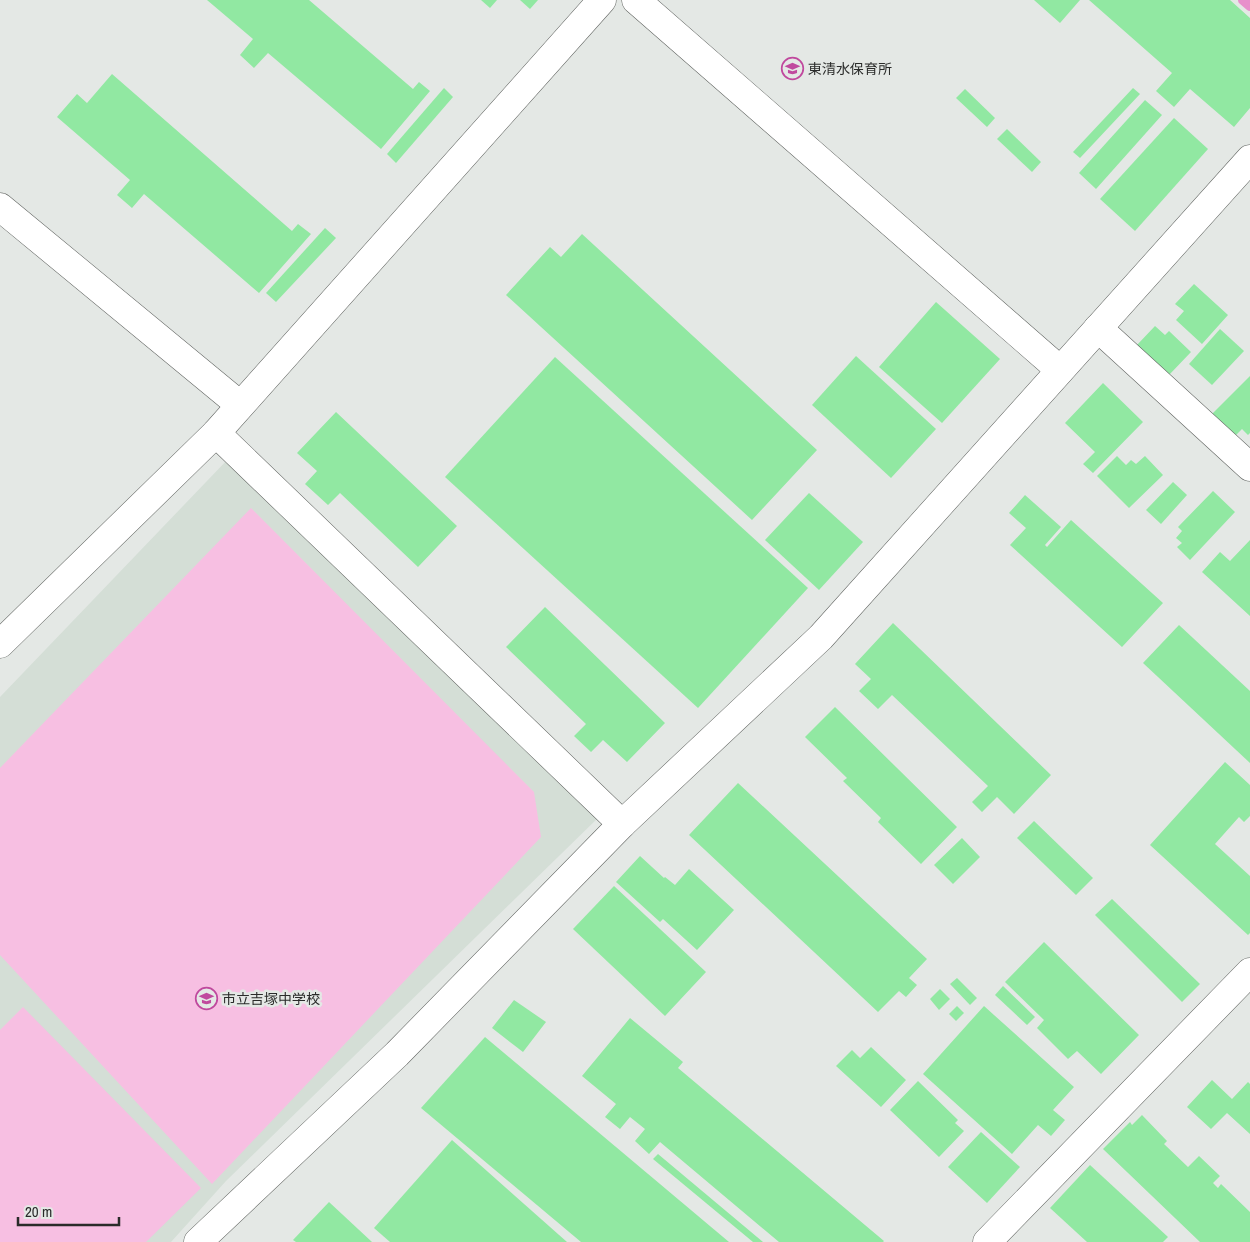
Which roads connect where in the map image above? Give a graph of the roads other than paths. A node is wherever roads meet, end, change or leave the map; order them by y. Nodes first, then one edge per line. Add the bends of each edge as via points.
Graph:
1 (602, 0) edge
2 (636, 0) edge
3 (1250, 160) edge
4 (0, 207) edge
5 (1098, 328) junction
6 (1060, 370) junction
7 (240, 405) junction
8 (216, 433) junction
9 (1250, 467) edge
10 (0, 644) edge
11 (622, 824) junction
12 (1250, 972) edge
13 (198, 1242) edge
14 (987, 1242) edge

1 - 7 street
2 - 6 street
3 - 5 street
4 - 7 street
5 - 6 street
5 - 9 street
6 - 11 street via 821,637
7 - 8 street
8 - 10 street
8 - 11 street
11 - 13 street via 397,1054
12 - 14 street

